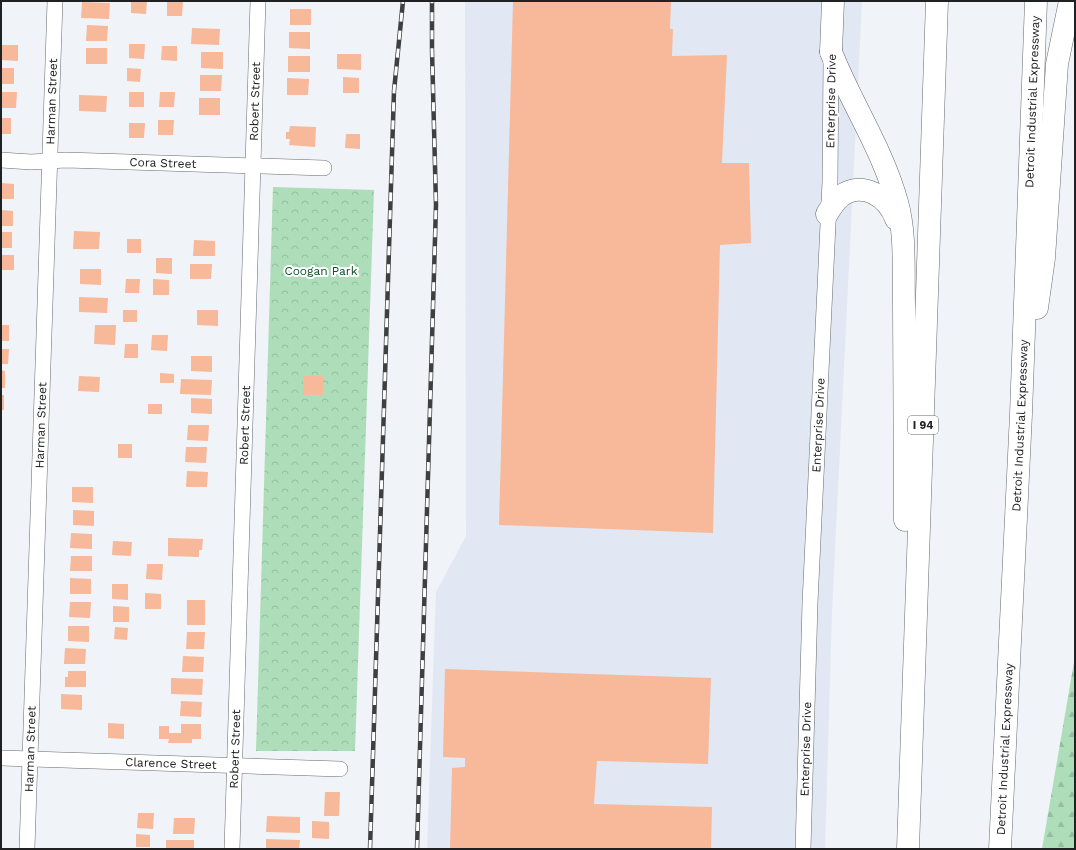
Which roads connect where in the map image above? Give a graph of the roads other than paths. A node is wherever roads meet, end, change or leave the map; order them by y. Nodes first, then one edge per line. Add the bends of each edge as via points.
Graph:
1 (55, 1) edge
2 (258, 1) edge
3 (833, 1) edge
4 (937, 1) edge
5 (1036, 1) edge
6 (1070, 1) edge
7 (832, 52) junction
8 (1, 160) edge
9 (49, 161) junction
10 (254, 166) junction
11 (324, 168) dead end
12 (828, 214) junction
13 (902, 236) junction
14 (1021, 414) junction
15 (1, 758) edge
16 (30, 759) junction
17 (235, 766) junction
18 (340, 769) dead end
19 (27, 849) edge
20 (232, 849) edge
21 (803, 849) edge
22 (908, 849) edge
23 (1000, 849) edge

1 - 9 street, Harman Street
2 - 10 street, Robert Street
3 - 7 main road, Enterprise Drive
4 - 22 main road, I 94
5 - 14 main road, Detroit Industrial Expressway
6 - 14 main road via 1058,64 1044,258
7 - 12 street, Enterprise Drive
7 - 13 main road via 841,76 887,169 897,202
8 - 9 street, Cora Street
9 - 10 street, Cora Street
9 - 16 street, Harman Street
10 - 11 street, Cora Street
10 - 17 street, Robert Street
12 - 13 main road via 835,202 846,193 867,190 888,204
12 - 21 street, Enterprise Drive
13 - 22 main road
14 - 23 main road, Detroit Industrial Expressway
15 - 16 street, Clarence Street
16 - 17 street, Clarence Street
16 - 19 street, Harman Street
17 - 18 street, Clarence Street
17 - 20 street, Robert Street

